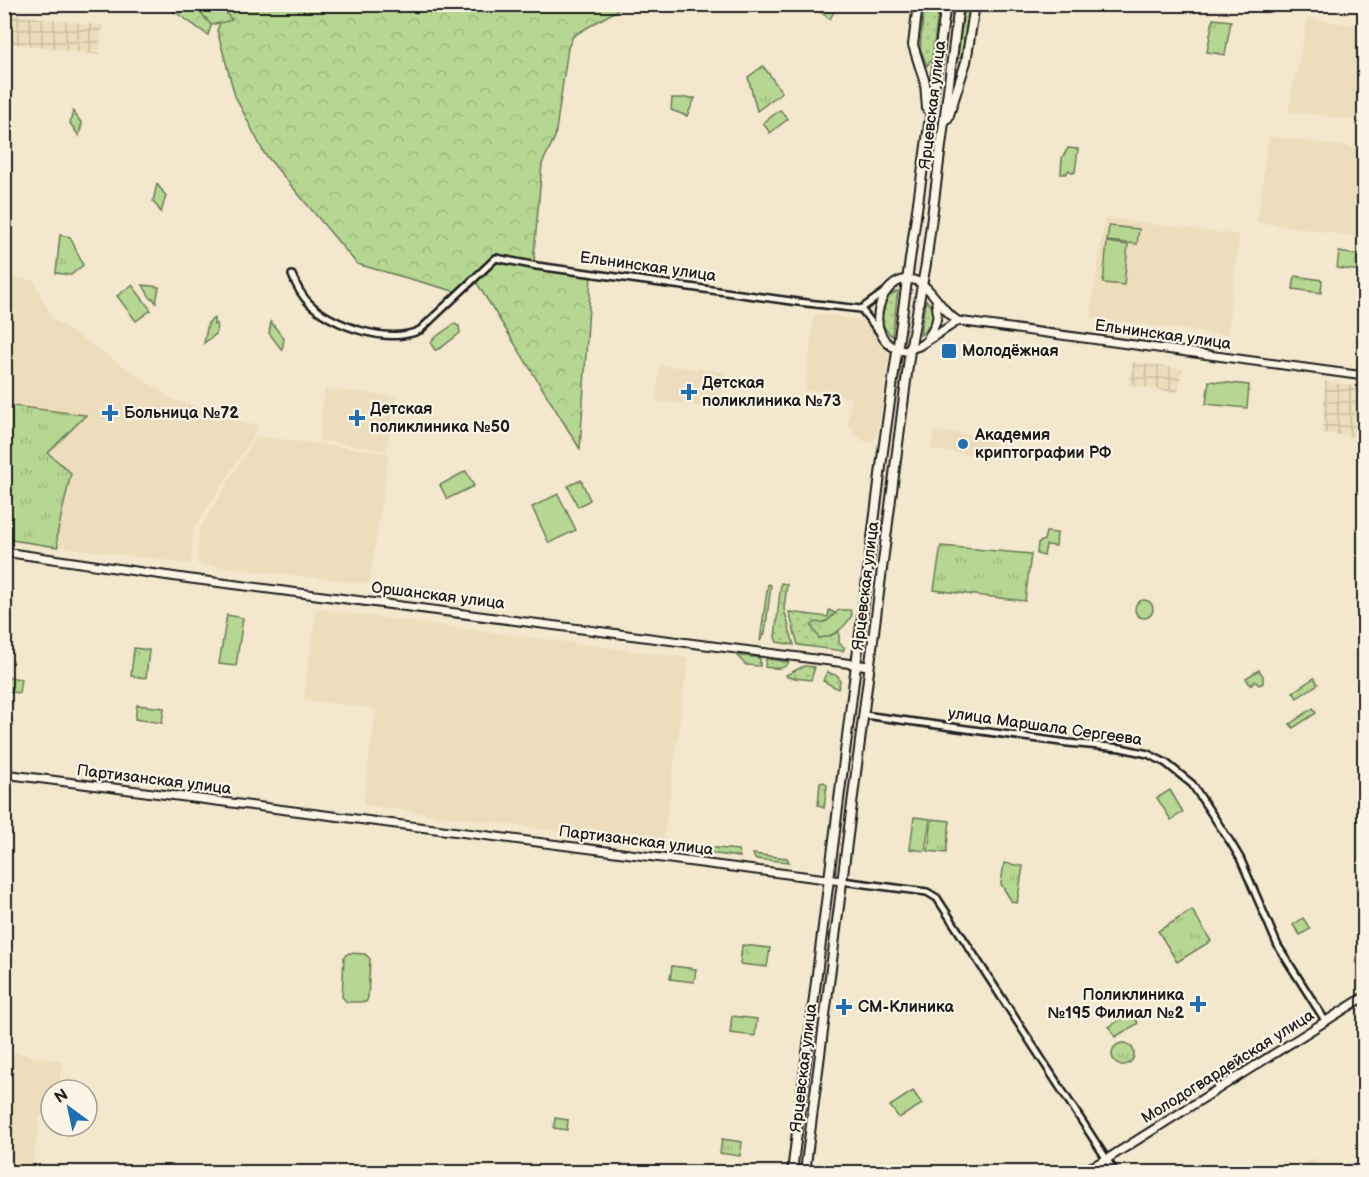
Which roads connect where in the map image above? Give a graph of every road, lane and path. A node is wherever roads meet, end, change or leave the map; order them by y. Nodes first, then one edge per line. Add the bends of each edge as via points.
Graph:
1 (918, 4) edge
2 (946, 4) edge
3 (959, 4) edge
4 (975, 4) edge
5 (928, 130) junction
6 (941, 143) junction
7 (917, 201) junction
8 (934, 204) junction
9 (292, 274) dead end
10 (906, 280) junction
11 (923, 285) junction
12 (888, 290) junction
13 (933, 297) junction
14 (861, 309) junction
15 (958, 321) junction
16 (882, 335) junction
17 (927, 339) junction
18 (897, 349) junction
19 (910, 350) junction
20 (1365, 376) edge
21 (4, 552) edge
22 (856, 664) junction
23 (869, 666) junction
24 (864, 715) junction
25 (4, 774) edge
26 (829, 880) junction
27 (842, 881) junction
28 (1365, 997) edge
29 (1326, 1022) junction
30 (1107, 1160) junction
31 (792, 1173) edge
32 (805, 1173) edge
33 (1081, 1173) edge
34 (1093, 1173) edge
35 (1115, 1173) edge

1 - 5 main road via 913,45 927,96
2 - 5 main road, Ярцевская улица
3 - 6 main road, Ярцевская улица
4 - 6 main road via 966,62
5 - 7 main road, Ярцевская улица
6 - 8 main road, Ярцевская улица
7 - 8 main road via 924,208
7 - 10 main road, Ярцевская улица
8 - 11 main road, Ярцевская улица
9 - 14 street, Ельнинская улица via 304,296 321,312 351,327 379,334 415,332 496,258
10 - 11 street
10 - 12 street
10 - 18 main road, Ярцевская улица
11 - 13 street
11 - 19 main road, Ярцевская улица
12 - 14 street
12 - 16 street via 877,312
13 - 15 street
13 - 17 street via 938,317
14 - 16 street
15 - 17 street
15 - 20 street, Ельнинская улица
16 - 18 street
17 - 19 street
18 - 19 street
18 - 22 main road, Ярцевская улица
19 - 23 main road, Ярцевская улица
21 - 22 street, Оршанская улица
22 - 23 street, Оршанская улица
22 - 26 main road, Ярцевская улица
23 - 24 main road, Ярцевская улица
24 - 27 main road, Ярцевская улица
24 - 29 street, улица Маршала Сергеева via 1121,748 1166,763 1192,784 1231,843 1278,946
25 - 26 street, Партизанская улица
26 - 27 street, Партизанская улица
26 - 31 main road, Ярцевская улица
27 - 30 street, Партизанская улица via 927,892 937,897
27 - 32 main road, Ярцевская улица
28 - 29 street, Молодогвардейская улица
29 - 30 street, Молодогвардейская улица
30 - 33 street, Молодогвардейская улица
30 - 34 street, Молодогвардейская улица
30 - 35 street, Партизанская улица

